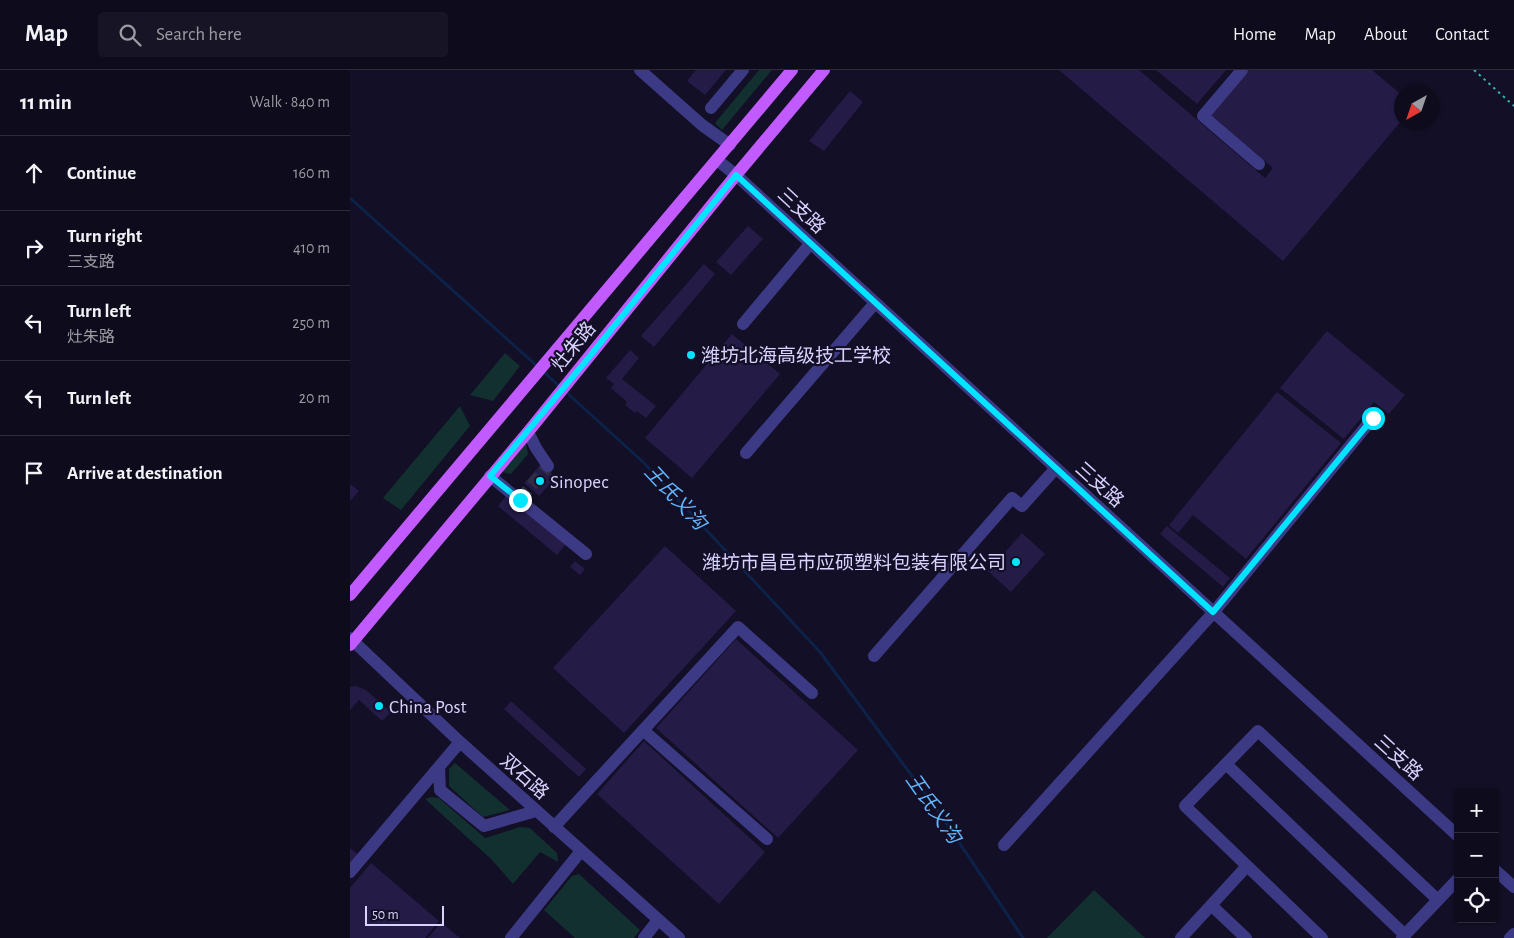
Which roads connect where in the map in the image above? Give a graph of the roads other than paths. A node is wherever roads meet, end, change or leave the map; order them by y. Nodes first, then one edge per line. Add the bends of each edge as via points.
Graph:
1 (640, 70) edge
2 (743, 70) edge
3 (792, 70) edge
4 (824, 70) edge
5 (1242, 70) edge
6 (711, 108) dead end
7 (730, 144) junction
8 (717, 160) junction
9 (1259, 164) dead end
10 (736, 175) junction
11 (810, 244) junction
12 (875, 303) junction
13 (743, 324) dead end
14 (1373, 418) dead end
15 (528, 432) junction
16 (746, 453) dead end
17 (548, 466) dead end
18 (1056, 468) junction
19 (490, 476) junction
20 (586, 554) dead end
21 (350, 595) edge
22 (1213, 612) junction
23 (351, 642) edge
24 (874, 656) dead end
25 (812, 693) dead end
26 (643, 730) junction
27 (460, 742) junction
28 (1226, 764) junction
29 (439, 767) junction
30 (536, 811) junction
31 (554, 827) junction
32 (1455, 833) edge
33 (766, 839) dead end
34 (1004, 845) dead end
35 (581, 851) junction
36 (1247, 866) junction
37 (350, 872) edge
38 (1499, 874) edge
39 (1454, 883) edge
40 (1514, 887) edge
41 (1438, 900) junction
42 (1211, 905) junction
43 (658, 920) junction
44 (1514, 934) edge
45 (1187, 936) edge
46 (1404, 937) edge
47 (511, 938) edge
48 (644, 938) edge
49 (679, 938) edge
50 (1246, 938) edge
51 (1322, 938) edge
52 (1510, 938) edge

1 - 7 street via 702,125
2 - 6 street
3 - 7 main road, 灶朱路
4 - 10 main road, 灶朱路
5 - 9 street via 1204,116
7 - 8 main road, 灶朱路
8 - 10 street, 三支路
8 - 21 main road, 灶朱路
10 - 11 street, 三支路
10 - 15 main road, 灶朱路
11 - 12 street, 三支路
11 - 13 street
12 - 16 street
12 - 18 street, 三支路
14 - 22 street
15 - 17 street
15 - 19 main road, 灶朱路
18 - 22 street, 三支路
18 - 24 street via 1022,506 1012,498
19 - 20 street
19 - 23 main road, 灶朱路
22 - 32 street, 三支路
22 - 34 street
23 - 27 street, 双石路
25 - 26 street via 738,627
26 - 31 street
26 - 33 street
27 - 29 street
27 - 30 street, 双石路
28 - 36 street via 1185,806
28 - 41 street via 1258,731
28 - 46 street
29 - 30 street via 440,790 484,826
29 - 37 street
30 - 31 street, 双石路
31 - 35 street, 双石路
35 - 43 street, 双石路
35 - 47 street
36 - 42 street
36 - 51 street
38 - 40 street
39 - 41 street
41 - 46 street
42 - 45 street
42 - 50 street
43 - 48 street
43 - 49 street, 双石路
44 - 52 street

